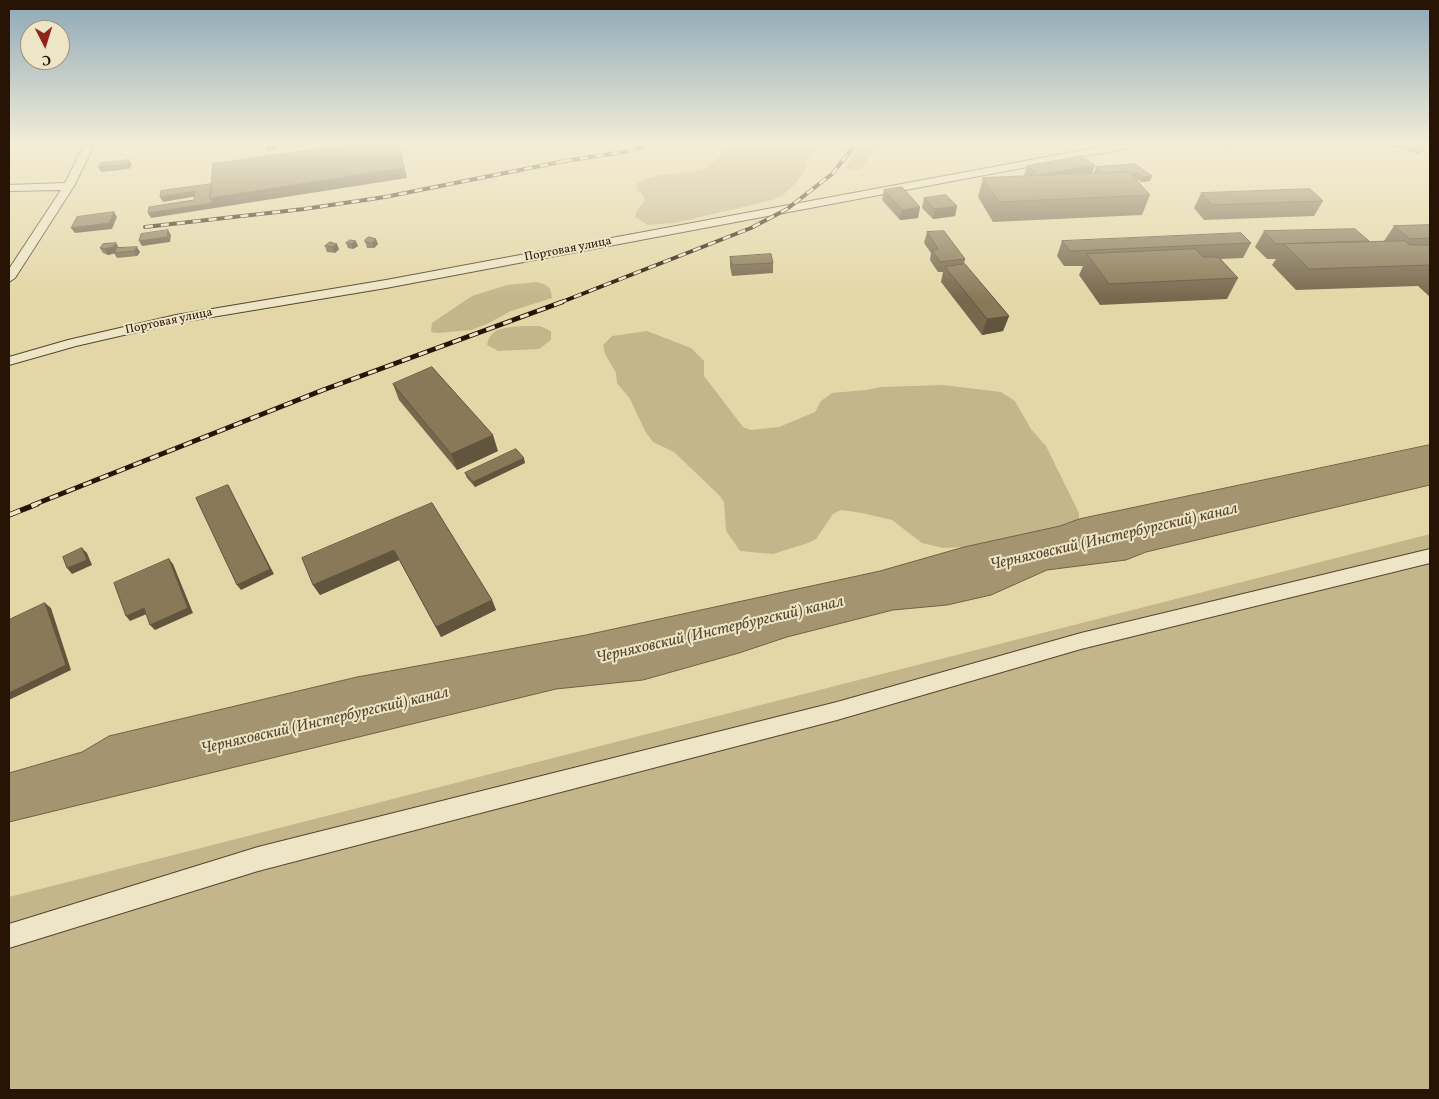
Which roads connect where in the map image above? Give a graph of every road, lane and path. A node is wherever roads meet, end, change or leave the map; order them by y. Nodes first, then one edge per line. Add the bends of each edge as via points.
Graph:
1 (62, 196) edge
2 (854, 196) edge
3 (9, 278) edge
4 (9, 361) edge
5 (1430, 556) edge
6 (9, 936) edge

1 - 3 street
2 - 4 street, Портовая улица via 396,282 176,319
5 - 6 street via 1081,641 837,711 258,859

